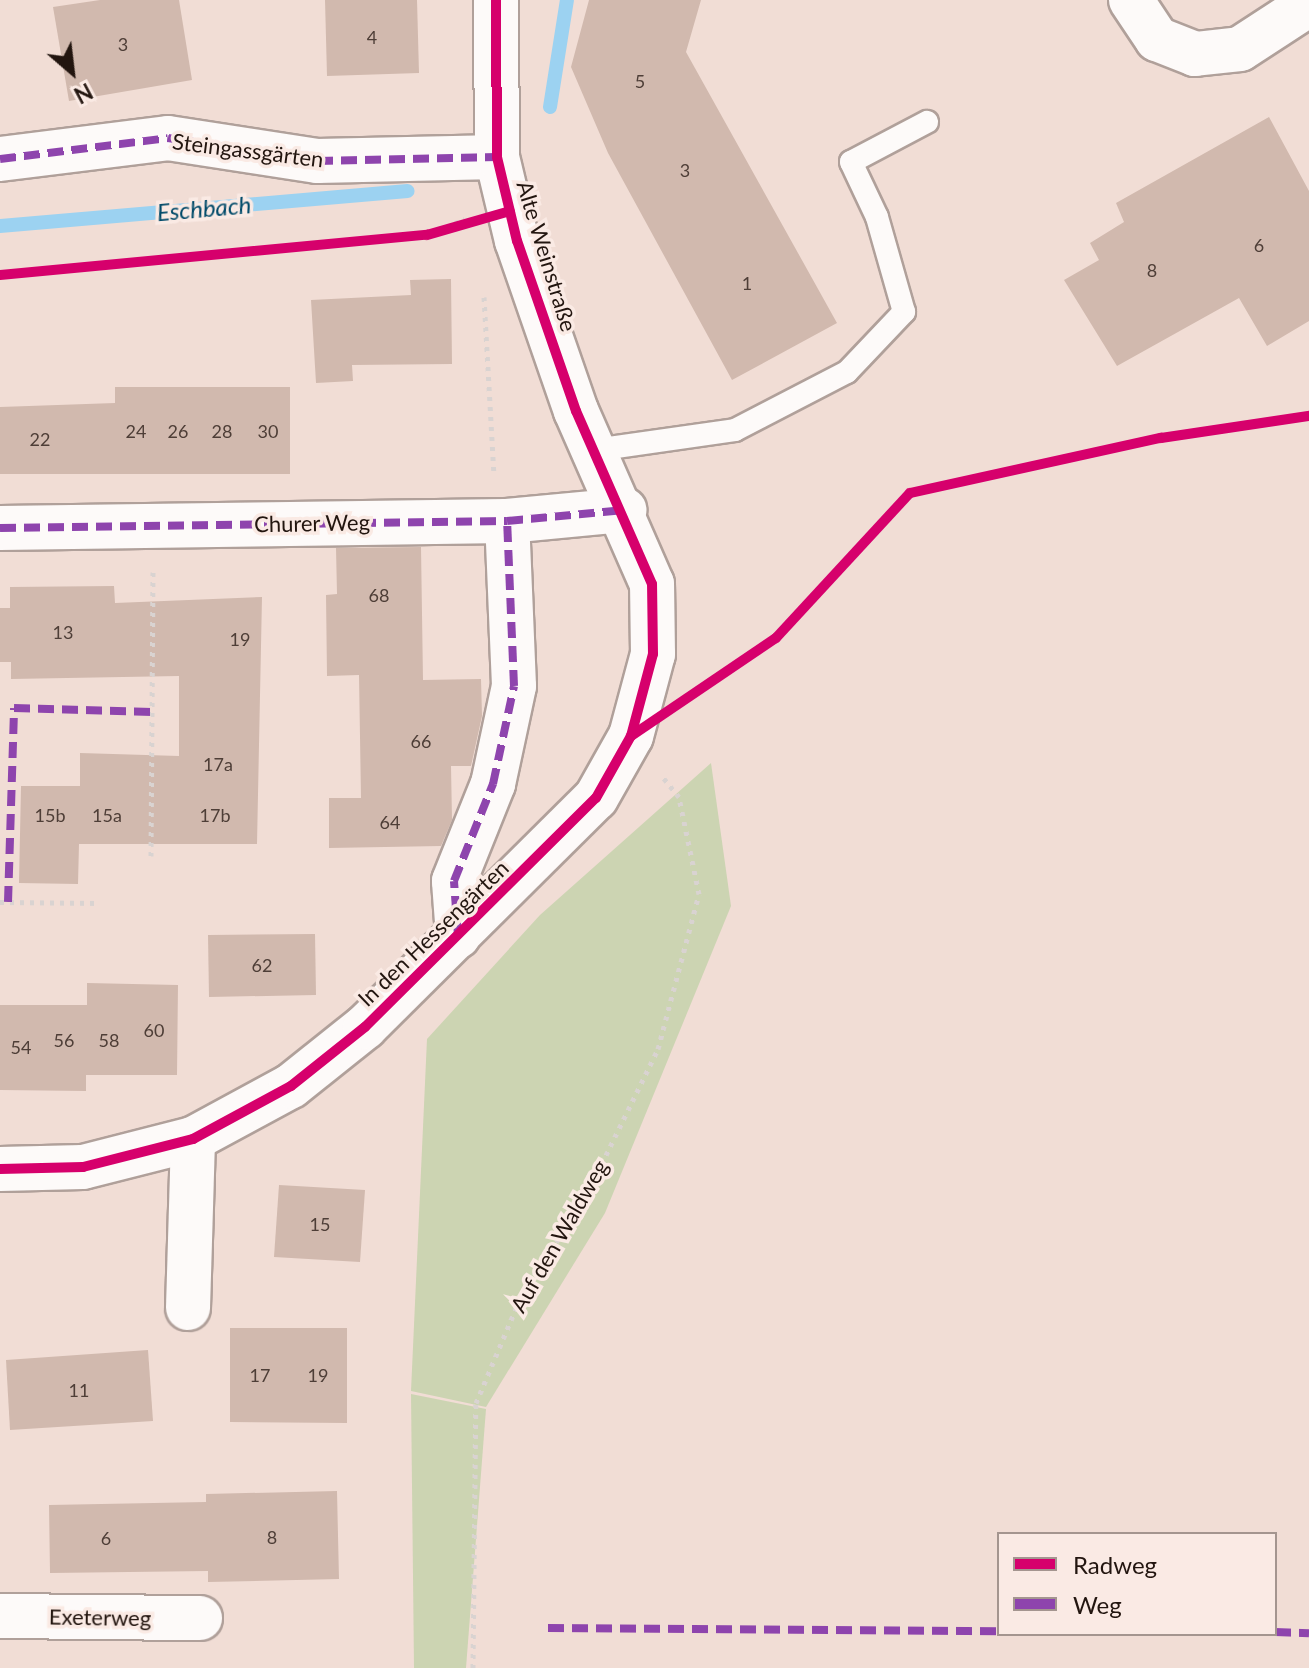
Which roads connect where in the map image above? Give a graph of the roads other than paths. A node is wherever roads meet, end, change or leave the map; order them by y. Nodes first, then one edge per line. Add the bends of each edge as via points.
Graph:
1 (496, 0) edge
2 (1131, 0) edge
3 (1309, 4) edge
4 (927, 122) dead end
5 (497, 157) junction
6 (0, 159) edge
7 (595, 450) junction
8 (624, 510) junction
9 (501, 521) junction
10 (0, 528) edge
11 (458, 936) junction
12 (193, 1139) junction
13 (0, 1169) edge
14 (188, 1308) dead end
15 (0, 1616) edge
16 (200, 1618) dead end

1 - 5 street, Alte Weinstraße
2 - 3 street via 1157,39 1195,54 1240,49
4 - 7 lane via 851,162 877,217 904,312 847,372 735,430
5 - 6 street, Steingassgärten via 317,161 168,138
5 - 7 street, Alte Weinstraße via 571,397
7 - 8 street, Alte Weinstraße
8 - 9 street, Churer Weg
8 - 11 street, In den Hessengärten via 652,584 653,654 631,736 596,798
9 - 10 street, Churer Weg
9 - 11 street, In den Hessengärten via 514,686 493,784 454,881
11 - 12 street, In den Hessengärten via 365,1027 291,1086
12 - 13 street, In den Hessengärten via 83,1167
12 - 14 street
15 - 16 street, Exeterweg

